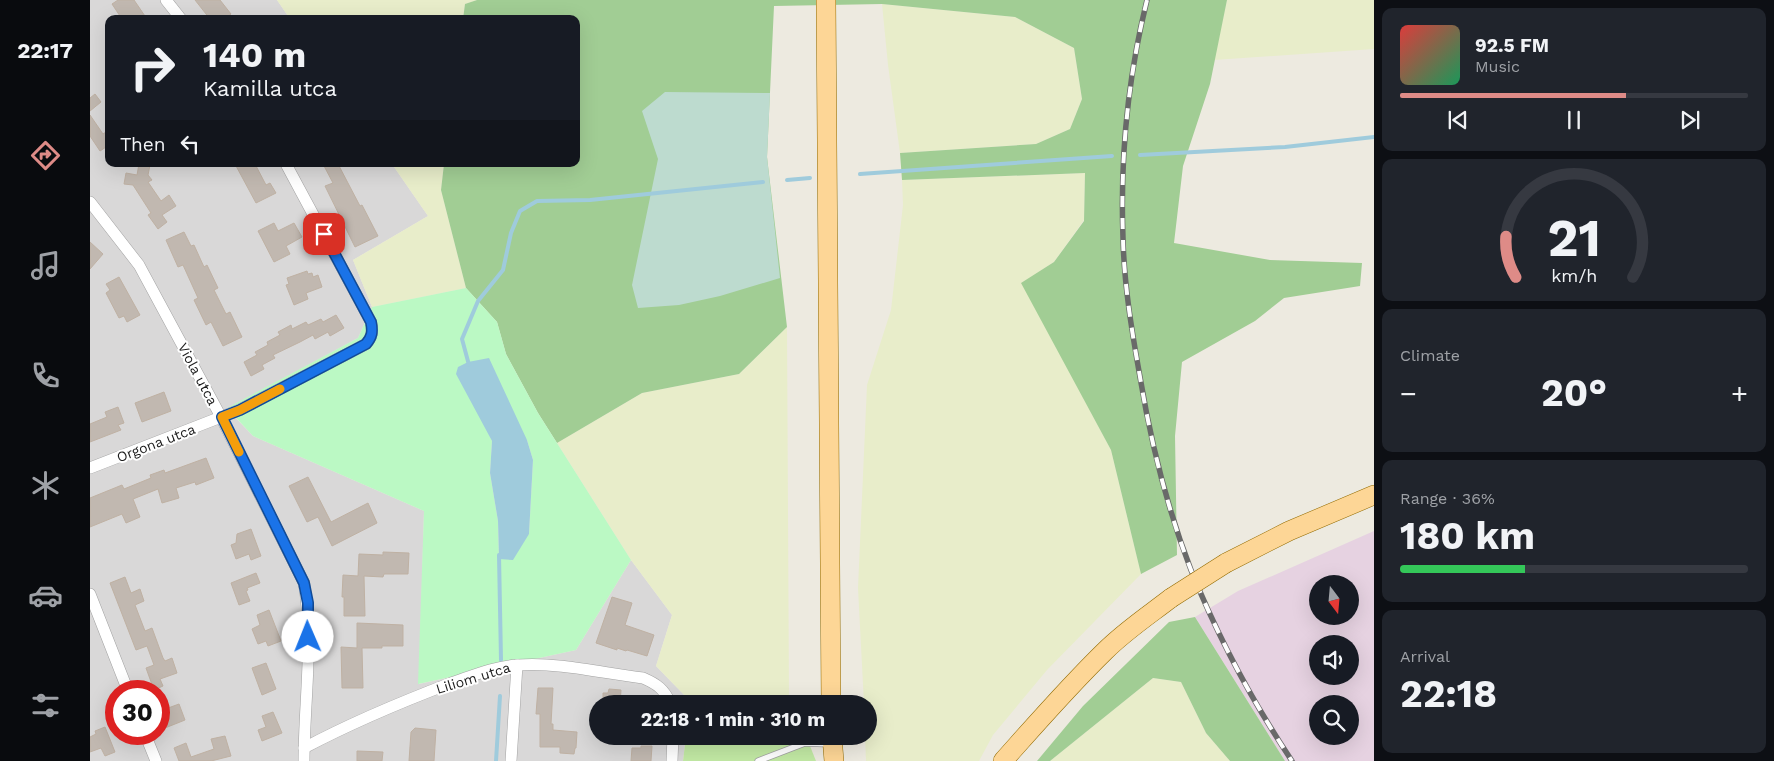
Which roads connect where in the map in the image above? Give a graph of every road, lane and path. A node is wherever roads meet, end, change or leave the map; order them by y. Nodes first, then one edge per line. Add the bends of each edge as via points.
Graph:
1 (166, 0) edge
2 (826, 0) edge
3 (178, 15) edge
4 (288, 167) edge
5 (90, 202) edge
6 (222, 417) junction
7 (90, 468) edge
8 (1374, 495) edge
9 (90, 594) edge
10 (517, 665) junction
11 (124, 680) edge
12 (666, 695) edge
13 (831, 695) edge
14 (149, 745) edge
15 (673, 745) edge
16 (833, 752) edge
17 (304, 755) edge
18 (156, 761) edge
19 (292, 761) edge
20 (512, 761) edge
21 (672, 761) edge
22 (758, 761) edge
23 (1003, 761) edge

1 - 3 street
2 - 13 main road
4 - 6 street, Orgona utca via 371,322 371,338 366,344
5 - 6 street, Viola utca via 139,265
6 - 7 street, Orgona utca
6 - 17 street, Viola utca via 304,583 308,603
8 - 23 main road, bridge via 1289,531 1226,563 1171,598 1106,650
9 - 11 street
10 - 12 street, Liliom utca via 544,664 643,678 657,683
10 - 17 street, Liliom utca via 478,674 418,695 336,731
10 - 20 street
14 - 18 street
15 - 21 street
16 - 22 lane via 805,743
17 - 19 street, Liliom utca

